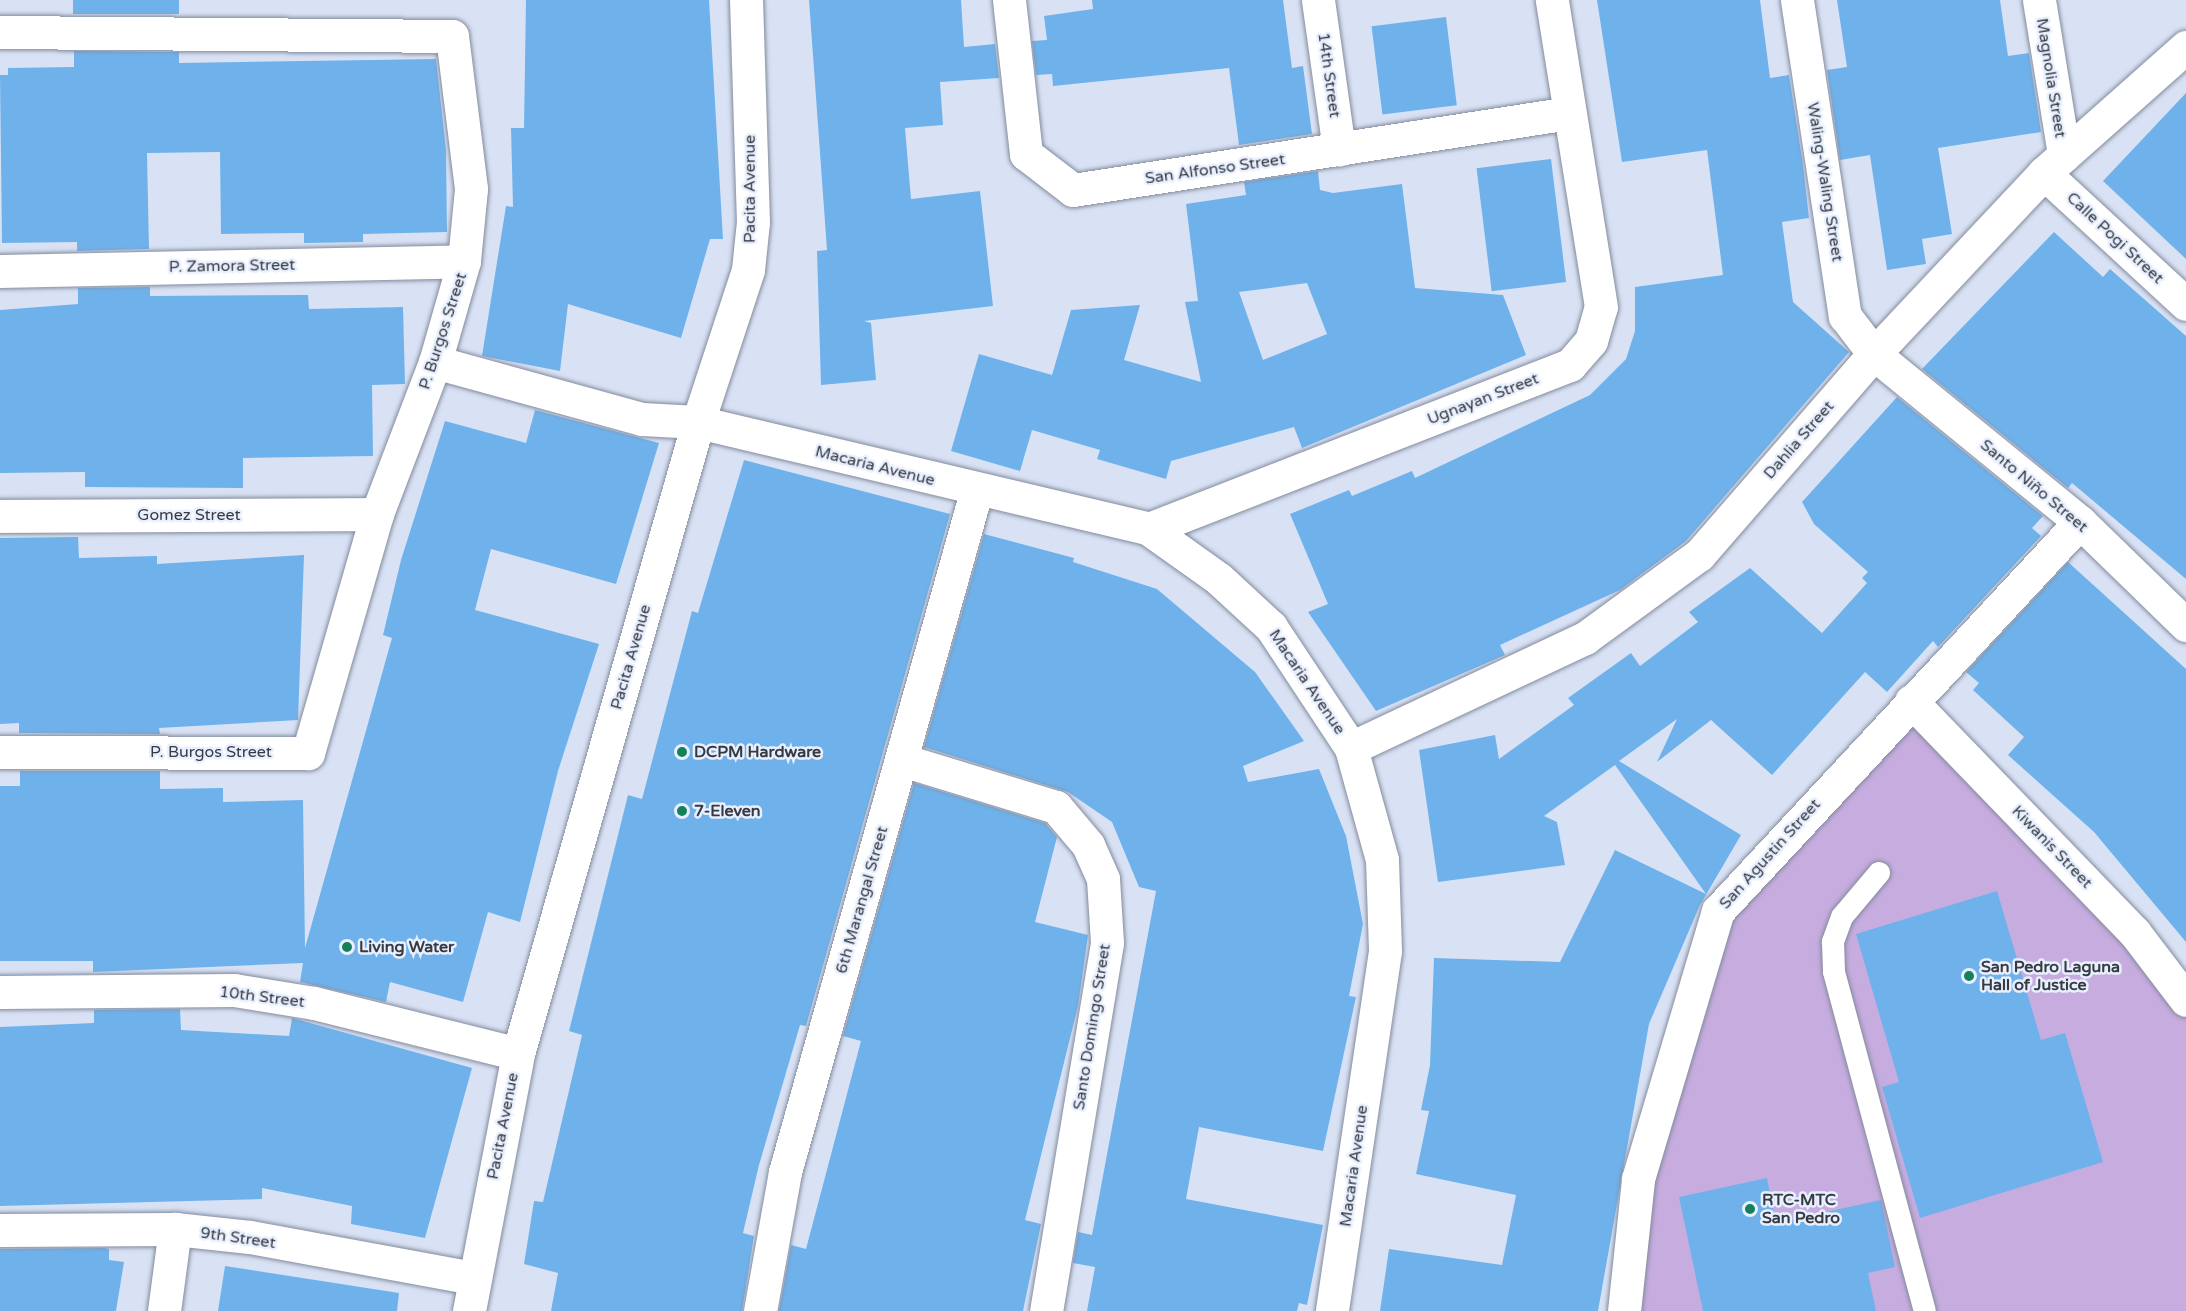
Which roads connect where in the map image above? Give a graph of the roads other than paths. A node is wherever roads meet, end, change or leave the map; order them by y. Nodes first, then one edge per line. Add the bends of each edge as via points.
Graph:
1 (746, 0) edge
2 (1009, 0) edge
3 (1318, 0) edge
4 (1552, 0) edge
5 (1797, 0) edge
6 (2038, 0) edge
7 (0, 32) edge
8 (2186, 47) edge
9 (1569, 113) junction
10 (1339, 150) junction
11 (2054, 164) junction
12 (464, 261) junction
13 (0, 271) edge
14 (2186, 304) edge
15 (1874, 354) junction
16 (435, 362) junction
17 (698, 423) junction
18 (976, 492) junction
19 (377, 514) junction
20 (0, 516) edge
21 (2079, 522) junction
22 (1149, 529) junction
23 (2186, 625) edge
24 (1911, 700) junction
25 (1351, 748) junction
26 (0, 752) edge
27 (902, 760) junction
28 (1879, 873) dead end
29 (0, 992) edge
30 (2186, 1000) edge
31 (518, 1054) junction
32 (0, 1230) edge
33 (175, 1230) junction
34 (473, 1278) junction
35 (164, 1311) edge
36 (469, 1311) edge
37 (760, 1311) edge
38 (1046, 1311) edge
39 (1332, 1311) edge
40 (1624, 1311) edge
41 (1924, 1311) edge

1 - 17 street, Pacita Avenue via 753,222 748,270
2 - 10 street, San Alfonso Street via 1026,154 1073,189
3 - 10 street, 14th Street
4 - 9 street, Ugnayan Street
5 - 15 street, Waling-Waling Street via 1845,316
6 - 11 street, Magnolia Street
7 - 12 street, P. Burgos Street via 452,36 471,189
8 - 11 street, Dahlia Street
9 - 10 street, San Alfonso Street
9 - 22 street, Ugnayan Street via 1601,307 1591,341 1570,365
11 - 14 street, Calle Pogi Street
11 - 15 street, Dahlia Street
12 - 13 street, P. Zamora Street
12 - 16 street, P. Burgos Street
15 - 21 street, Santo Niño Street
15 - 25 street, Dahlia Street via 1699,555 1585,638
16 - 17 street, Macaria Avenue via 642,419
16 - 19 street, P. Burgos Street
17 - 18 street, Macaria Avenue
17 - 31 street, Pacita Avenue
18 - 22 street, Macaria Avenue
18 - 27 street, 6th Marangal Street
19 - 20 street, Gomez Street
19 - 26 street, P. Burgos Street via 308,753
21 - 23 street, Santo Niño Street
21 - 24 street, San Agustin Street
22 - 25 street, Macaria Avenue via 1220,579 1271,627
24 - 30 street, Kiwanis Street via 2135,933
24 - 40 street, San Agustin Street via 1718,910 1638,1179
25 - 39 street, Macaria Avenue via 1382,860 1385,951
27 - 37 street, 6th Marangal Street via 785,1172
27 - 38 street, Santo Domingo Street via 1056,807 1088,845 1102,879 1107,943
28 - 41 lane via 1842,917 1833,942 1834,972
29 - 31 street, 10th Street via 234,990 314,1003
31 - 34 street, Pacita Avenue
32 - 33 street, 9th Street
33 - 34 street, 9th Street via 250,1238
33 - 35 street
34 - 36 street, Pacita Avenue

